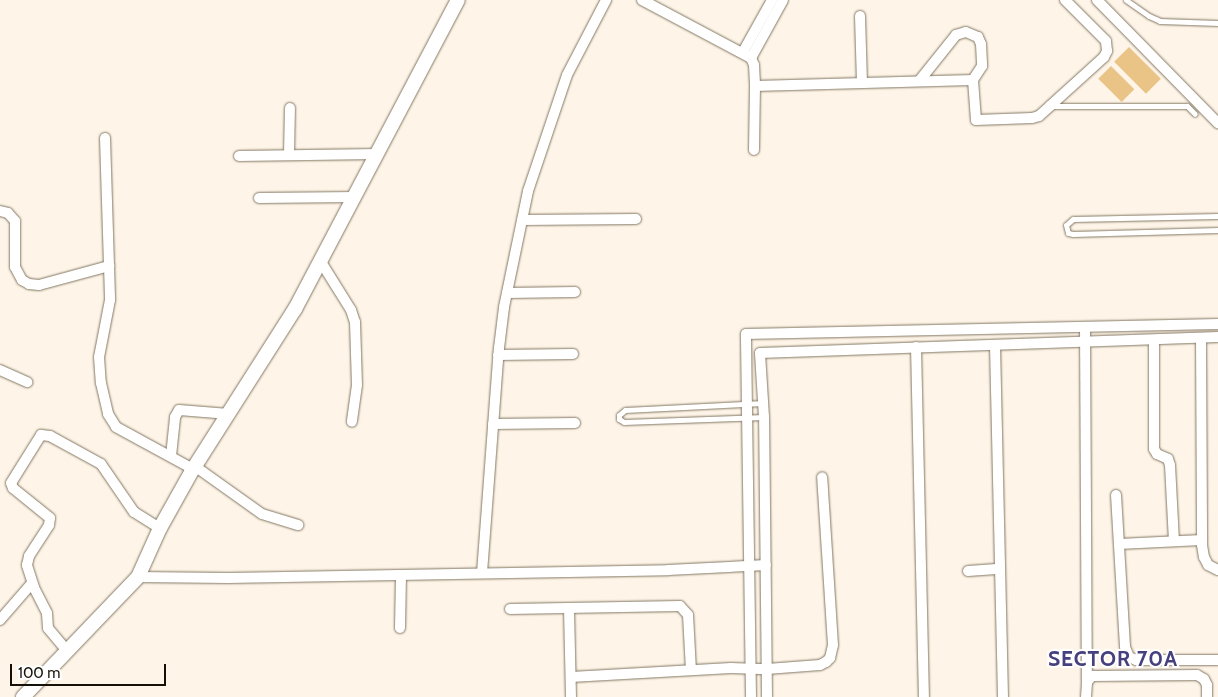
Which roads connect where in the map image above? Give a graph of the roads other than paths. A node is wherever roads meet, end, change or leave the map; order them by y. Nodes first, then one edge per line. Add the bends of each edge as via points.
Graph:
1 (458, 0) edge
2 (606, 0) edge
3 (642, 0) edge
4 (772, 0) edge
5 (783, 0) edge
6 (1065, 0) edge
7 (1097, 0) edge
8 (1126, 0) edge
9 (860, 16) dead end
10 (1218, 23) edge
11 (747, 55) junction
12 (920, 80) junction
13 (973, 80) junction
14 (862, 82) junction
15 (755, 86) junction
16 (1050, 106) junction
17 (290, 108) dead end
18 (1195, 114) dead end
19 (1218, 123) edge
20 (106, 138) dead end
21 (754, 150) dead end
22 (289, 154) junction
23 (377, 154) junction
24 (239, 156) dead end
25 (355, 197) junction
26 (259, 198) dead end
27 (0, 210) edge
28 (1218, 216) edge
29 (636, 219) dead end
30 (522, 220) junction
31 (1218, 230) edge
32 (321, 262) junction
33 (109, 266) junction
34 (575, 292) dead end
35 (507, 293) junction
36 (1218, 324) edge
37 (1085, 327) junction
38 (1218, 337) edge
39 (1201, 338) junction
40 (1154, 340) junction
41 (1085, 342) junction
42 (995, 345) junction
43 (916, 347) junction
44 (573, 354) dead end
45 (498, 355) junction
46 (0, 370) edge
47 (27, 382) dead end
48 (763, 403) junction
49 (747, 404) junction
50 (229, 414) junction
51 (764, 417) junction
52 (747, 418) junction
53 (352, 422) dead end
54 (575, 422) dead end
55 (493, 424) junction
56 (171, 456) junction
57 (194, 468) junction
58 (822, 477) dead end
59 (1116, 495) dead end
60 (298, 525) dead end
61 (160, 528) junction
62 (1202, 540) junction
63 (1174, 541) junction
64 (1119, 544) junction
65 (766, 565) junction
66 (749, 566) junction
67 (1000, 570) junction
68 (1218, 570) edge
69 (968, 571) dead end
70 (482, 573) junction
71 (401, 575) junction
72 (138, 577) junction
73 (32, 583) junction
74 (510, 609) dead end
75 (569, 609) junction
76 (0, 620) edge
77 (400, 628) dead end
78 (68, 652) junction
79 (1218, 660) edge
80 (751, 668) junction
81 (767, 669) junction
82 (691, 670) junction
83 (571, 677) junction
84 (1087, 682) junction
85 (23, 697) edge
86 (571, 697) edge
87 (751, 697) edge
88 (767, 697) edge
89 (924, 697) edge
90 (1004, 697) edge
91 (1086, 697) edge
92 (1207, 697) edge

1 - 23 street
2 - 30 street via 567,75 528,190
3 - 11 street
4 - 11 street
5 - 11 street
6 - 16 street via 1106,42 1107,51
7 - 19 street
8 - 10 lane via 1160,21
9 - 14 street
11 - 15 street via 754,65
12 - 13 street
12 - 13 street via 956,36 966,32 978,37 981,44 982,66
12 - 14 street
13 - 16 street via 976,120 1032,118
14 - 15 street
15 - 21 street
16 - 18 lane via 1187,106
17 - 22 street
20 - 33 street
22 - 23 street
22 - 24 street
23 - 25 street
25 - 26 street
25 - 32 street
27 - 33 street via 15,222 15,267 22,280 29,284 39,286
28 - 31 lane via 1073,219 1066,225 1068,233 1073,234
29 - 30 street
30 - 35 street
32 - 50 street
32 - 53 street via 351,310 354,322 357,385
33 - 56 street via 109,314 98,357 100,383 108,414 116,428
34 - 35 street
35 - 45 street
36 - 37 street
37 - 41 street
37 - 49 street via 746,334
38 - 39 street
39 - 40 street
39 - 62 street
40 - 41 street
40 - 63 street via 1154,449 1168,459 1170,465
41 - 42 street
41 - 84 street
42 - 43 street
42 - 67 street
43 - 48 street via 760,352
43 - 89 street
44 - 45 street
45 - 55 street
46 - 47 street
48 - 49 lane
48 - 51 street
49 - 52 street
49 - 52 lane via 624,410 618,414 624,422
50 - 56 street via 179,410 175,417
50 - 57 street
51 - 52 lane
51 - 65 street
52 - 66 street
54 - 55 street
55 - 70 street
56 - 57 street
57 - 60 street via 262,514
57 - 61 street
58 - 81 street via 832,652 830,658 820,665
59 - 64 street
61 - 72 street
61 - 73 street via 134,512 101,464 50,436 41,435 10,483 50,518 49,525 29,556 27,566
62 - 63 street
62 - 68 street via 1204,558 1208,565
63 - 64 street
64 - 79 street via 1125,647 1129,656 1136,660
65 - 66 street
65 - 81 street
66 - 70 street
66 - 80 street
67 - 69 street
67 - 90 street
70 - 71 street
71 - 72 street
71 - 77 street
72 - 78 street
73 - 76 street
73 - 78 street via 47,613 48,628
74 - 75 street
75 - 82 street via 680,606 688,614
75 - 83 street
78 - 85 street
80 - 81 street
80 - 82 street
80 - 87 street
81 - 88 street
82 - 83 street
83 - 86 street
84 - 91 street
84 - 92 street via 1092,676 1196,675 1207,685

